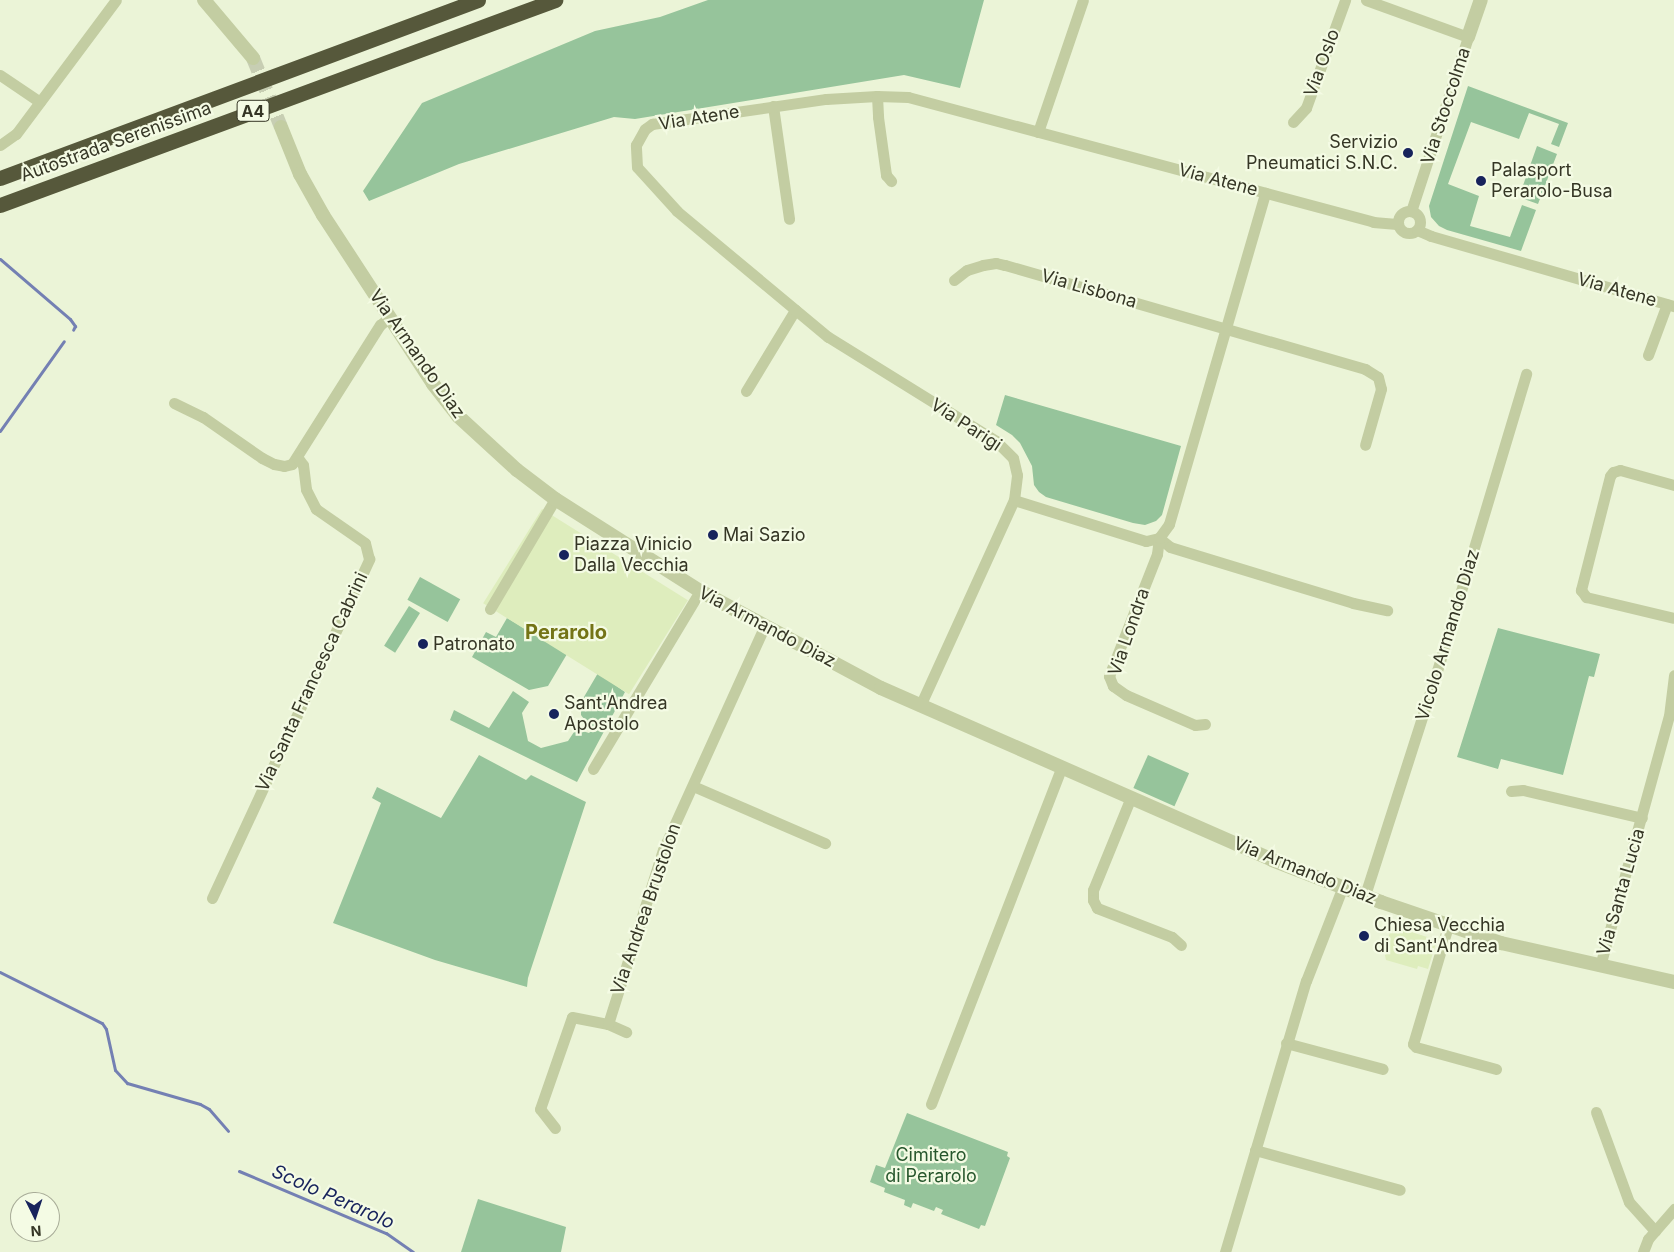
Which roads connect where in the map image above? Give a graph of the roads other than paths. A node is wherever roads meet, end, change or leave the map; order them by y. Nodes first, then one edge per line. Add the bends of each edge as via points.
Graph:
1 (116, 0) edge
2 (204, 0) edge
3 (478, 0) edge
4 (554, 0) edge
5 (1083, 0) edge
6 (1345, 0) edge
7 (1366, 0) edge
8 (1481, 0) edge
9 (1468, 36) junction
10 (252, 58) tunnel mouth
11 (0, 76) edge
12 (878, 96) junction
13 (40, 102) junction
14 (773, 106) junction
15 (1293, 122) dead end
16 (281, 127) tunnel mouth
17 (1038, 132) junction
18 (0, 145) edge
19 (636, 145) joint
20 (0, 178) edge
21 (891, 181) dead end
22 (1265, 193) junction
23 (0, 205) edge
24 (1411, 211) junction
25 (788, 219) dead end
26 (1397, 224) junction
27 (1417, 230) junction
28 (954, 280) dead end
29 (1671, 305) edge
30 (795, 310) junction
31 (390, 317) junction
32 (1226, 328) junction
33 (1648, 355) dead end
34 (1526, 374) dead end
35 (746, 391) dead end
36 (174, 402) dead end
37 (1364, 445) dead end
38 (298, 458) junction
39 (1674, 485) edge
40 (555, 499) junction
41 (1014, 500) junction
42 (1159, 538) junction
43 (700, 591) junction
44 (490, 609) dead end
45 (1387, 610) dead end
46 (1674, 618) edge
47 (765, 625) junction
48 (1674, 675) edge
49 (920, 706) junction
50 (1205, 724) dead end
51 (1061, 768) junction
52 (593, 769) dead end
53 (693, 786) junction
54 (1511, 791) dead end
55 (1131, 797) junction
56 (1642, 818) junction
57 (825, 843) dead end
58 (1343, 886) junction
59 (1365, 895) junction
60 (212, 898) dead end
61 (1448, 926) junction
62 (1182, 946) dead end
63 (1600, 966) junction
64 (1674, 982) edge
65 (608, 1024) junction
66 (626, 1032) dead end
67 (1286, 1042) junction
68 (1383, 1069) dead end
69 (1496, 1069) dead end
70 (931, 1104) dead end
71 (1596, 1112) dead end
72 (555, 1128) dead end
73 (1255, 1150) junction
74 (1400, 1190) dead end
75 (1674, 1209) edge
76 (1655, 1231) junction
77 (1225, 1252) edge
78 (1643, 1252) edge

1 - 13 street
2 - 10 street
3 - 20 highway, Autostrada Serenissima / A4
4 - 23 highway, Autostrada Serenissima / A4
5 - 17 street
6 - 15 street, Via Oslo via 1306,108
7 - 9 street
8 - 9 street, Via Stoccolma
9 - 24 street, Via Stoccolma
11 - 13 street
12 - 14 street, Via Atene
12 - 17 street, Via Atene via 922,100
12 - 21 street via 886,175
13 - 18 street via 16,134
14 - 19 street, Via Atene via 652,124 640,135
14 - 25 street
16 - 31 street, Via Armando Diaz via 298,169 323,215
17 - 22 street, Via Atene
19 - 30 street, Via Parigi via 637,167 660,194
22 - 26 street, Via Atene via 1373,222
22 - 32 street
24 - 26 street via 1400,214
24 - 27 street via 1420,219
26 - 27 street, Via Atene via 1406,234
27 - 29 street, Via Atene
28 - 32 street, Via Lisbona via 967,270 996,263
29 - 33 street
30 - 35 street
30 - 41 street, Via Parigi via 828,337 1002,446 1013,458 1016,468
31 - 38 street via 380,325
31 - 40 street, Via Armando Diaz via 458,416 517,470
32 - 37 street, Via Lisbona via 1374,374 1381,389
32 - 42 street via 1169,524
34 - 59 street, Vicolo Armando Diaz via 1452,624
36 - 38 street via 203,417 274,464 292,464
38 - 60 street, Via Santa Francesca Cabrini via 303,465 306,489 316,509 365,543 369,559
39 - 46 street via 1620,470 1613,472 1581,590 1586,597
40 - 43 street, Via Armando Diaz
40 - 44 street
41 - 42 street via 1146,541
41 - 49 street, Via Parigi
42 - 45 street via 1177,550 1353,603
42 - 50 street, Via Londra via 1151,569 1111,671 1110,682 1126,695 1195,725
43 - 47 street, Via Armando Diaz
43 - 52 street
47 - 49 street, Via Armando Diaz
47 - 53 street, Via Andrea Brustolon
48 - 56 street, Via Santa Lucia via 1669,716
49 - 51 street, Via Armando Diaz
51 - 55 street, Via Armando Diaz
51 - 70 street
53 - 57 street
53 - 65 street, Via Andrea Brustolon via 662,850
54 - 56 street, Via Santa Lucia via 1523,790
55 - 58 street, Via Armando Diaz via 1272,860
55 - 62 street via 1093,890 1093,900 1098,908 1172,937
56 - 63 street, Via Santa Lucia
58 - 59 street, Via Armando Diaz
58 - 67 street
59 - 61 street, Via Armando Diaz
61 - 63 street, Via Armando Diaz via 1518,948
61 - 69 street via 1413,1044
63 - 64 street, Via Armando Diaz
65 - 66 street
65 - 72 street via 572,1017 540,1109
67 - 68 street
67 - 73 street
71 - 76 street via 1629,1202
73 - 74 street
73 - 77 street
75 - 76 street
76 - 78 street

